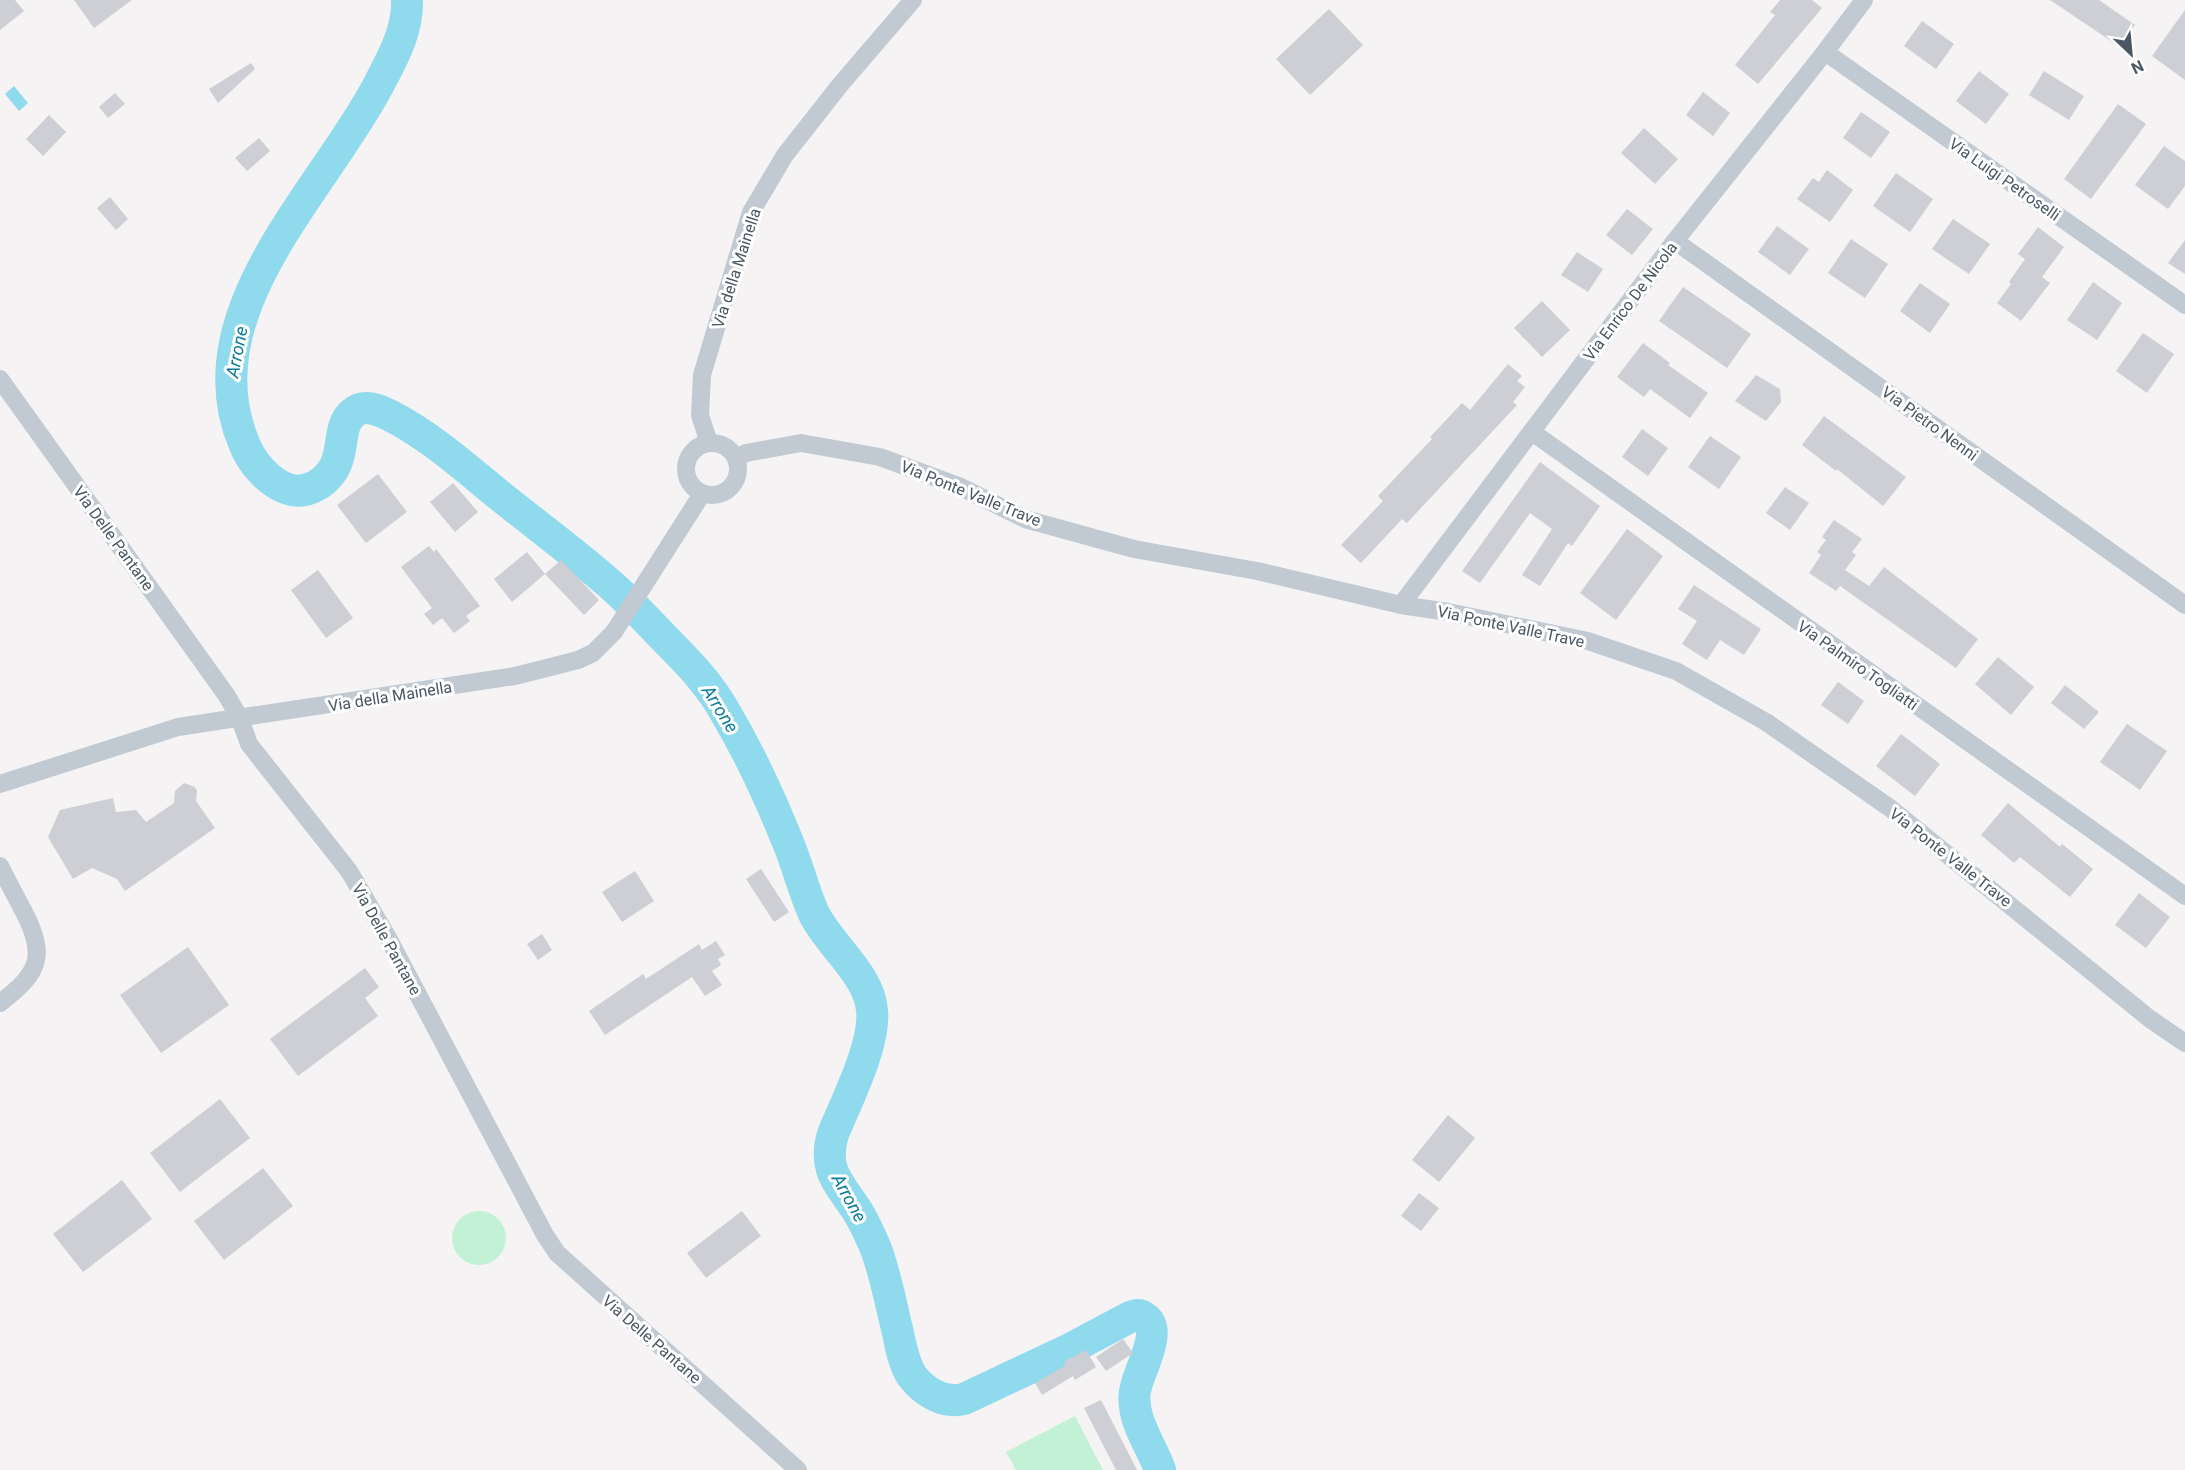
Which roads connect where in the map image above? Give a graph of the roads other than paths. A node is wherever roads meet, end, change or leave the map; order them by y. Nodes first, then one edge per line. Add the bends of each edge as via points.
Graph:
1 (914, 0) edge
2 (1864, 0) edge
3 (1825, 52) junction
4 (1675, 241) junction
5 (2185, 305) edge
6 (0, 379) edge
7 (1532, 432) junction
8 (709, 442) junction
9 (736, 458) junction
10 (702, 494) junction
11 (1401, 605) junction
12 (2185, 605) edge
13 (240, 719) junction
14 (0, 784) edge
15 (0, 866) edge
16 (2183, 889) edge
17 (0, 1003) edge
18 (2185, 1043) edge
19 (798, 1470) edge

1 - 8 street, Via della Mainella via 840,84 785,155 752,212 702,375 700,415
2 - 3 street, Via Enrico De Nicola
3 - 4 street, Via Enrico De Nicola
3 - 5 street, Via Luigi Petroselli
4 - 7 street, Via Enrico De Nicola
4 - 12 street, Via Pietro Nenni
6 - 13 street, Via Delle Pantane
7 - 11 street, Via Enrico De Nicola
7 - 16 street, Via Palmiro Togliatti
8 - 9 street via 725,446
8 - 10 street via 694,449 686,464 688,482
9 - 10 street via 738,475 728,490
9 - 11 street, Via Ponte Valle Trave via 801,443 880,457 961,487 1025,519 1134,549
10 - 13 street, Via della Mainella via 619,626 593,653 544,670
11 - 18 street, Via Ponte Valle Trave via 1588,641 1677,671 1766,722 1890,808 2150,1019
13 - 14 street, Via della Mainella via 178,727
13 - 19 street, Via Delle Pantane via 249,744 349,871 557,1253
15 - 17 street via 38,944 38,959 30,974

